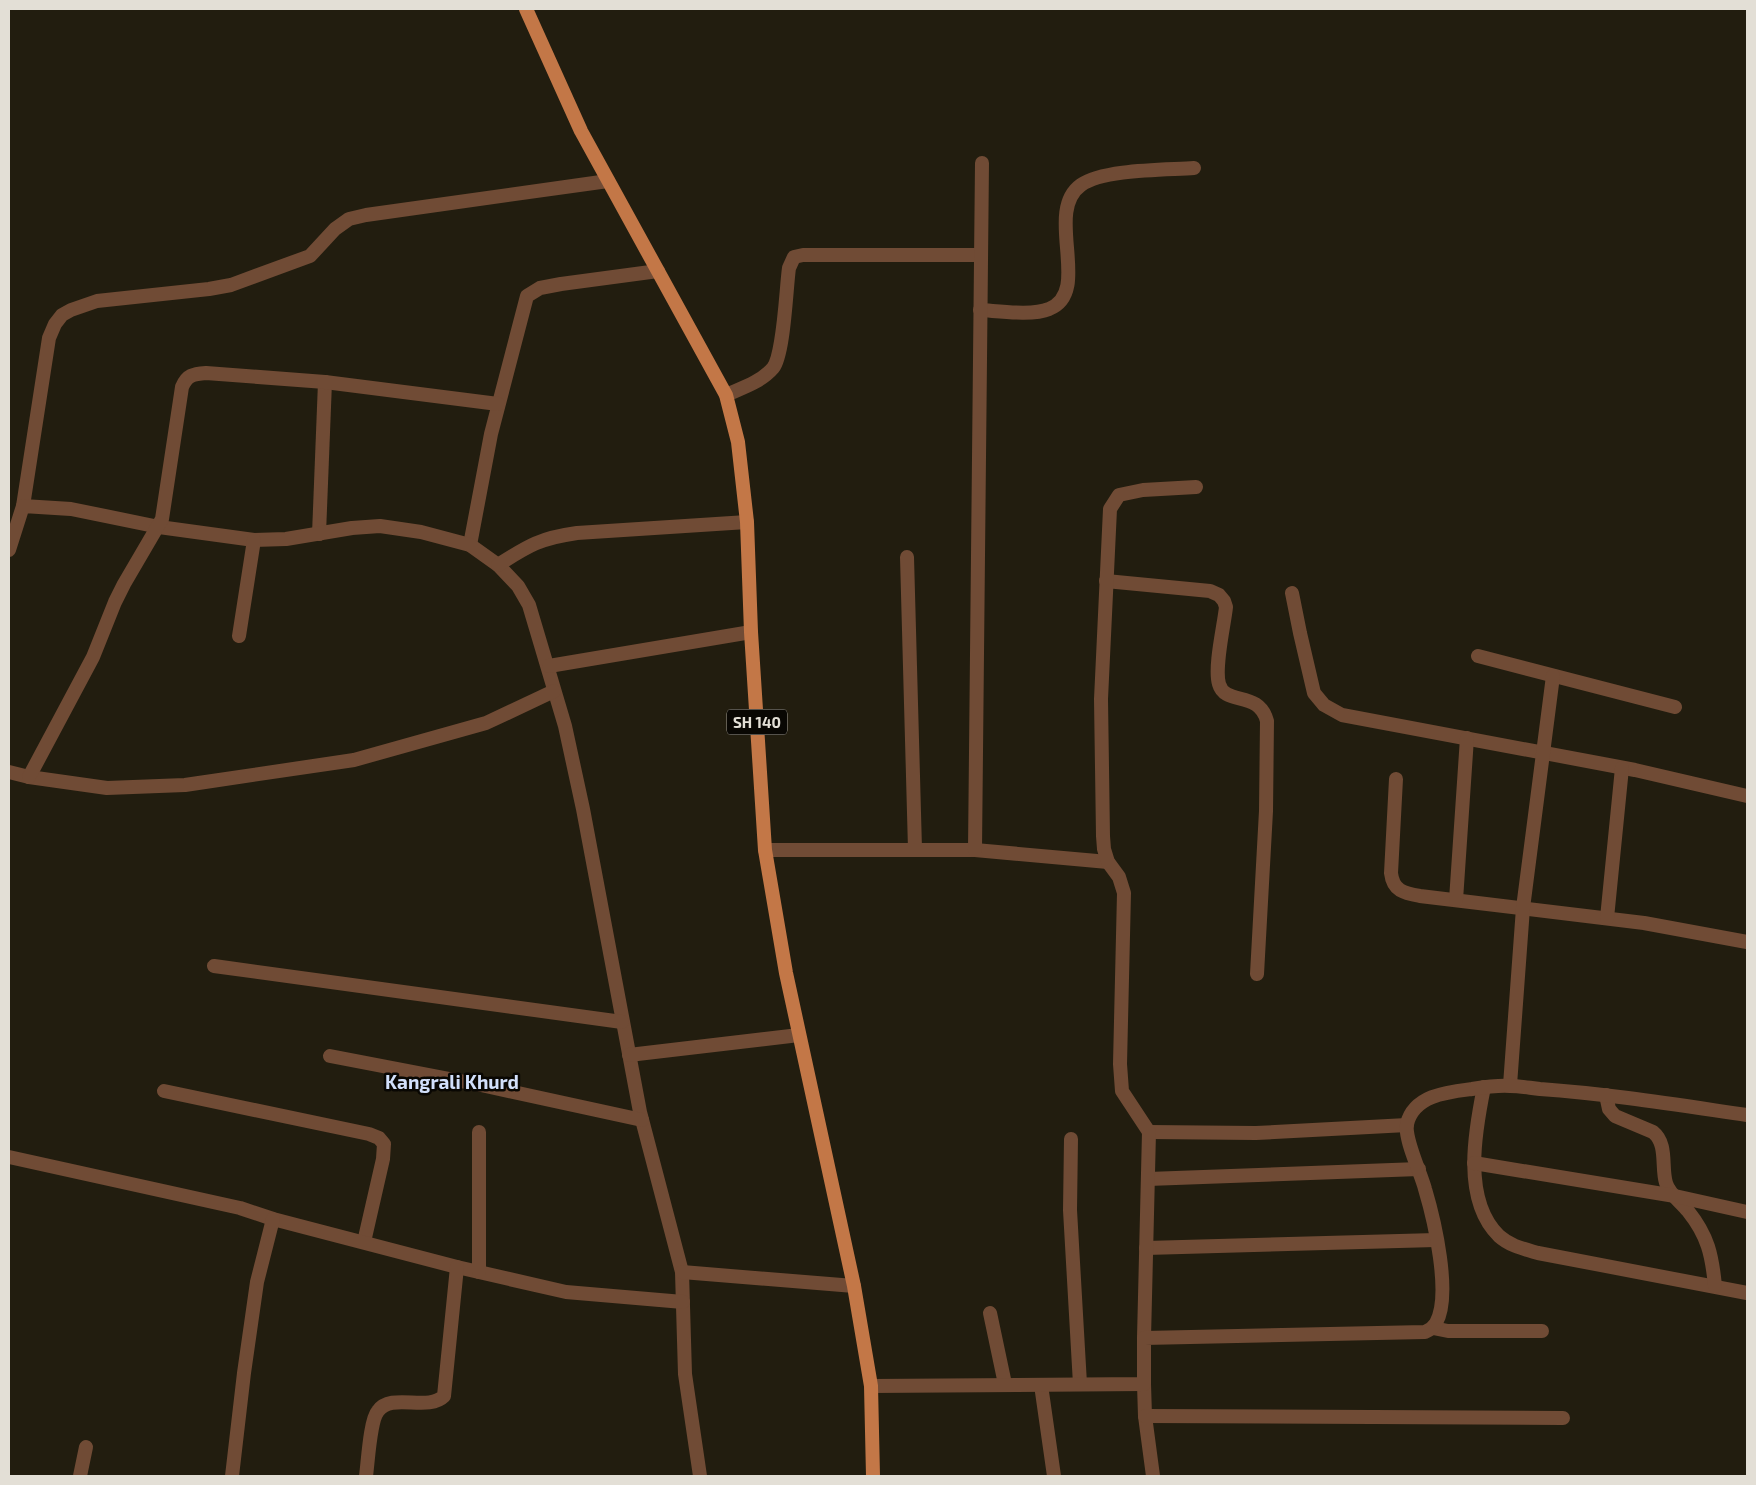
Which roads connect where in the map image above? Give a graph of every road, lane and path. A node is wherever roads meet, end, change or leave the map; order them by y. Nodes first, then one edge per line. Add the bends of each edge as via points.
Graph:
1 (526, 9) edge
2 (982, 163) dead end
3 (1194, 168) dead end
4 (608, 181) junction
5 (981, 255) junction
6 (658, 270) junction
7 (980, 310) junction
8 (325, 382) junction
9 (726, 395) junction
10 (498, 404) junction
11 (1196, 487) dead end
12 (23, 506) junction
13 (747, 522) junction
14 (159, 527) junction
15 (319, 534) junction
16 (254, 540) junction
17 (470, 545) junction
18 (9, 550) edge
19 (907, 557) dead end
20 (498, 565) junction
21 (1106, 581) junction
22 (1292, 593) dead end
23 (751, 632) junction
24 (239, 636) dead end
25 (1478, 656) dead end
26 (549, 666) junction
27 (1553, 676) junction
28 (554, 691) junction
29 (1675, 707) dead end
30 (1467, 738) junction
31 (1543, 754) junction
32 (1622, 768) junction
33 (9, 772) edge
34 (29, 777) junction
35 (1396, 779) dead end
36 (1747, 796) edge
37 (915, 849) junction
38 (765, 850) junction
39 (975, 850) junction
40 (1108, 862) junction
41 (1456, 900) junction
42 (1523, 908) junction
43 (1607, 918) junction
44 (1747, 942) edge
45 (214, 966) dead end
46 (1257, 974) dead end
47 (622, 1022) junction
48 (799, 1035) junction
49 (628, 1055) junction
50 (330, 1056) dead end
51 (1510, 1086) junction
52 (1484, 1087) junction
53 (164, 1091) dead end
54 (1606, 1095) junction
55 (1747, 1115) edge
56 (642, 1120) junction
57 (1407, 1125) junction
58 (480, 1132) dead end
59 (1149, 1132) junction
60 (1071, 1139) dead end
61 (9, 1156) edge
62 (1474, 1163) junction
63 (1419, 1169) junction
64 (1148, 1179) junction
65 (1675, 1196) junction
66 (1747, 1212) edge
67 (273, 1219) junction
68 (1436, 1240) junction
69 (364, 1242) junction
70 (1146, 1248) junction
71 (457, 1267) junction
72 (479, 1272) junction
73 (682, 1272) junction
74 (854, 1286) junction
75 (1715, 1286) junction
76 (1747, 1293) edge
77 (684, 1302) junction
78 (990, 1313) dead end
79 (1433, 1328) junction
80 (1542, 1331) dead end
81 (1144, 1338) junction
82 (1006, 1384) junction
83 (1042, 1384) junction
84 (1080, 1384) junction
85 (1144, 1384) junction
86 (871, 1386) junction
87 (1145, 1416) junction
88 (1563, 1418) dead end
89 (86, 1446) dead end
90 (80, 1476) edge
91 (232, 1476) edge
92 (366, 1476) edge
93 (700, 1476) edge
94 (873, 1476) edge
95 (1054, 1476) edge
96 (1153, 1476) edge

1 - 4 main road, SH 140 via 581,132
2 - 5 street
3 - 7 street via 1131,171 1082,184 1066,204 1069,275 1066,292 1059,302 1050,309 1034,312
4 - 6 main road, SH 140
4 - 12 street via 349,219 310,256 231,285 97,301 70,310 55,324 49,338
5 - 7 street
5 - 9 street via 803,255 794,258 788,268 780,350 774,367 760,380
6 - 9 main road, SH 140
6 - 10 street via 561,284 527,296
7 - 39 street
8 - 10 street
8 - 14 street via 206,373 189,376 182,387
8 - 15 street
9 - 13 main road, SH 140 via 738,442
10 - 17 street
11 - 21 street via 1119,495 1110,509
12 - 14 street via 71,509
12 - 18 street
13 - 20 street via 556,536 538,541
13 - 23 main road, SH 140
14 - 16 street
14 - 34 street via 124,584 94,657
15 - 16 street
15 - 17 street via 380,526 421,532
16 - 24 street
17 - 20 street
19 - 37 street
20 - 26 street via 530,605
21 - 40 street via 1101,699 1102,836
21 - 46 street via 1210,591 1224,600 1226,607 1217,671 1219,686 1229,696 1260,707 1267,721 1266,811
22 - 30 street via 1314,693 1324,706 1342,714
23 - 26 street
23 - 38 main road, SH 140
25 - 27 street
26 - 28 street
27 - 29 street
27 - 31 street
28 - 34 street via 486,723 354,760 184,785 107,788
28 - 47 street via 583,809
30 - 31 street
30 - 41 street
31 - 32 street
31 - 42 street
32 - 36 street
32 - 43 street
33 - 34 street
35 - 41 street via 1392,881 1406,893
37 - 38 street
37 - 39 street
38 - 48 main road, SH 140
39 - 40 street
40 - 59 street via 1119,877 1124,893 1122,1091
41 - 42 street
42 - 43 street
42 - 51 street
43 - 44 street
45 - 47 street
47 - 49 street
48 - 49 street
48 - 74 main road, SH 140
49 - 56 street
50 - 56 street
51 - 52 street
51 - 54 street
52 - 57 street via 1434,1096 1412,1111
52 - 62 street via 1475,1132
53 - 69 street via 379,1138 384,1144 383,1159
54 - 55 street
54 - 65 street via 1609,1109 1615,1116 1658,1136 1665,1180
56 - 73 street
57 - 59 street via 1256,1133
57 - 63 street via 1407,1138
58 - 72 street
59 - 64 street
60 - 84 street via 1070,1210
61 - 67 street via 240,1208
62 - 65 street
62 - 75 street via 1478,1195 1486,1218 1499,1235 1515,1246
63 - 64 street
63 - 68 street
64 - 70 street
65 - 66 street
65 - 75 street via 1701,1228 1713,1261
67 - 69 street
67 - 91 street via 258,1282
68 - 70 street
68 - 79 street via 1441,1265 1441,1306
69 - 71 street
70 - 81 street
71 - 72 street
71 - 92 street via 444,1396 439,1401 401,1402 378,1410
72 - 77 street via 566,1292
73 - 74 street
73 - 77 street
74 - 86 main road, SH 140
75 - 76 street
77 - 93 street via 685,1374
78 - 82 street
79 - 80 street via 1448,1331
79 - 81 street via 1408,1333
81 - 85 street
82 - 83 street
82 - 86 street
83 - 84 street
83 - 95 street
84 - 85 street
85 - 87 street
86 - 94 main road, SH 140
87 - 88 street
87 - 96 street
89 - 90 street

